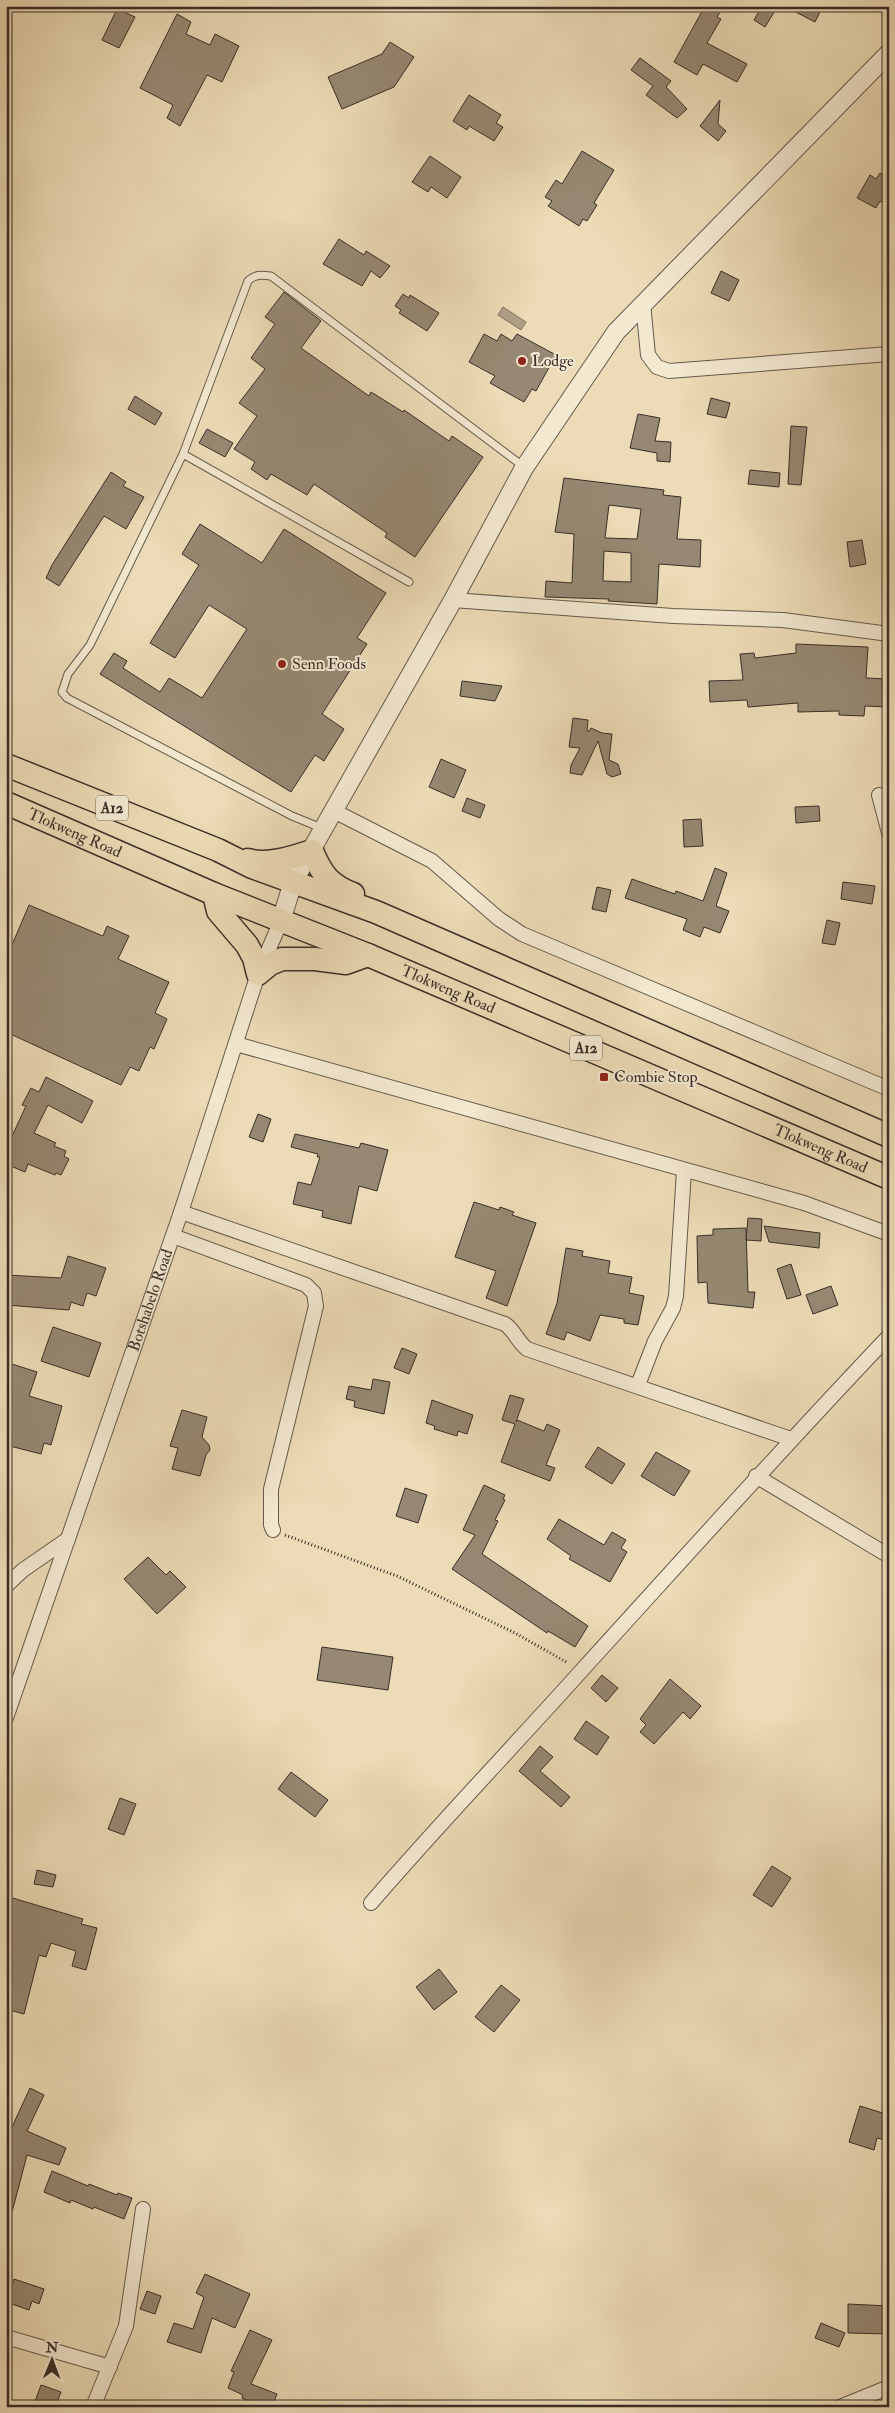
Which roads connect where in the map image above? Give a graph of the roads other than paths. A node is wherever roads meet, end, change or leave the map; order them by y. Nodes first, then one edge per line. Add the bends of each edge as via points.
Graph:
1 (889, 53) edge
2 (643, 304) junction
3 (889, 354) edge
4 (183, 454) junction
5 (524, 468) junction
6 (409, 582) dead end
7 (454, 600) junction
8 (889, 634) edge
9 (6, 765) edge
10 (879, 795) dead end
11 (6, 803) edge
12 (334, 811) junction
13 (324, 830) junction
14 (889, 833) edge
15 (218, 850) junction
16 (312, 851) junction
17 (293, 882) junction
18 (214, 894) junction
19 (376, 912) junction
20 (281, 921) junction
21 (368, 955) junction
22 (258, 974) junction
23 (236, 1044) junction
24 (889, 1089) edge
25 (889, 1136) edge
26 (684, 1171) junction
27 (889, 1178) edge
28 (181, 1212) junction
29 (889, 1234) edge
30 (173, 1236) junction
31 (889, 1336) edge
32 (638, 1385) junction
33 (791, 1439) junction
34 (756, 1476) junction
35 (273, 1530) road end
36 (68, 1539) junction
37 (889, 1556) edge
38 (6, 1586) edge
39 (6, 1718) edge
40 (371, 1903) dead end
41 (142, 2208) dead end
42 (6, 2337) edge
43 (110, 2367) junction
44 (889, 2387) edge
45 (93, 2407) edge
46 (840, 2407) edge

1 - 2 street, Botshabelo Road
2 - 3 street via 648,355 658,367 669,370
2 - 5 street, Botshabelo Road via 616,332
4 - 5 lane via 248,281 260,274 271,276
4 - 6 lane
4 - 13 lane via 90,645 68,674 62,692 67,698 283,812
5 - 7 street, Botshabelo Road
7 - 8 street via 673,616 783,620
7 - 12 street, Botshabelo Road
9 - 15 main road, A12
10 - 14 street
11 - 18 main road, Tlokweng Road / A12
12 - 13 street, Botshabelo Road
12 - 24 street via 432,861 499,919 522,934
13 - 16 street, Botshabelo Road
15 - 16 main road via 253,861
15 - 17 main road, A12
16 - 17 street, Botshabelo Road
16 - 19 main road via 325,876 336,887 360,896
17 - 19 main road, A12
17 - 20 street, Botshabelo Road
18 - 20 main road, Tlokweng Road / A12
18 - 22 main road via 218,911 247,945
19 - 25 main road, A12
20 - 21 main road, Tlokweng Road / A12
20 - 22 street, Botshabelo Road
21 - 22 main road via 346,962 282,959
21 - 27 main road, Tlokweng Road / A12
22 - 23 street, Botshabelo Road
23 - 26 street
23 - 28 street, Botshabelo Road
26 - 29 street via 804,1203
26 - 32 street via 676,1296
28 - 30 street, Botshabelo Road
28 - 32 street via 505,1324 527,1349
30 - 35 street via 306,1285 314,1293 316,1306 271,1489
30 - 36 street, Botshabelo Road
31 - 33 street
32 - 33 street
33 - 34 street
34 - 37 street
34 - 40 street via 437,1826
36 - 38 street
36 - 39 street, Botshabelo Road
41 - 43 street via 126,2326
42 - 43 street
43 - 45 street
44 - 46 street

